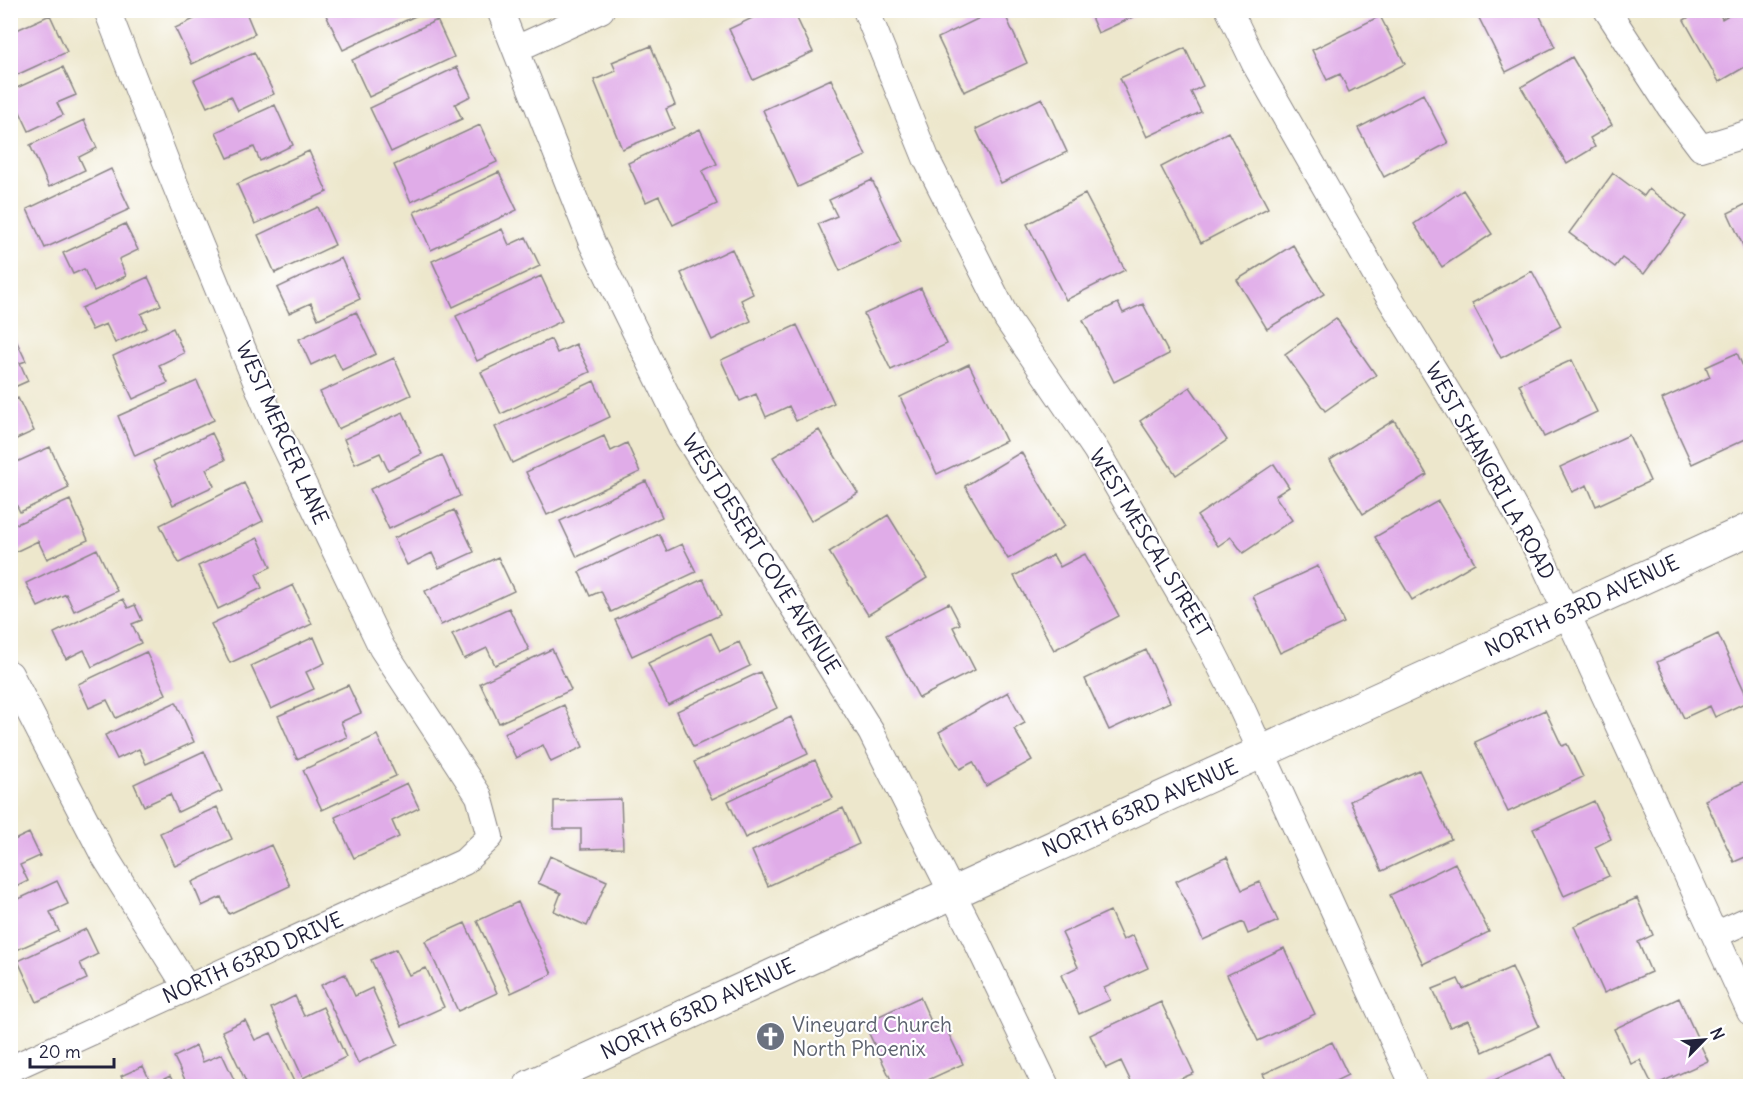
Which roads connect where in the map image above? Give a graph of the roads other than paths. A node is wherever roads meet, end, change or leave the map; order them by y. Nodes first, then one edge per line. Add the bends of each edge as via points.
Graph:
1 (107, 10) edge
2 (500, 10) edge
3 (601, 10) edge
4 (866, 10) edge
5 (1229, 10) edge
6 (1607, 10) edge
7 (516, 49) junction
8 (1750, 133) edge
9 (1750, 529) edge
10 (1567, 612) junction
11 (10, 674) edge
12 (1261, 753) junction
13 (490, 837) joint
14 (953, 894) junction
15 (1750, 919) edge
16 (1715, 935) junction
17 (187, 988) junction
18 (1750, 1012) edge
19 (10, 1069) edge
20 (530, 1086) edge
21 (1046, 1086) edge
22 (1414, 1086) edge

1 - 13 street, WEST MERCER LANE via 269,413 382,648 479,796
2 - 7 street, WEST DESERT COVE AVENUE
3 - 7 street
4 - 12 street, WEST MESCAL STREET via 926,158 1007,319 1096,450 1197,623
5 - 10 street, WEST SHANGRI LA ROAD via 1255,64 1375,274 1472,432
6 - 8 street via 1701,148
7 - 14 street, WEST DESERT COVE AVENUE via 592,243 686,435 871,732
9 - 10 street, NORTH 63RD AVENUE
10 - 12 street, NORTH 63RD AVENUE
10 - 16 street, WEST SHANGRI LA ROAD
11 - 17 street via 102,852
12 - 14 street, NORTH 63RD AVENUE
12 - 22 street, WEST MESCAL STREET
13 - 17 street, NORTH 63RD DRIVE via 464,862
14 - 20 street, NORTH 63RD AVENUE
14 - 21 street, WEST DESERT COVE AVENUE
15 - 16 street
16 - 18 street, WEST SHANGRI LA ROAD
17 - 19 street, NORTH 63RD DRIVE

